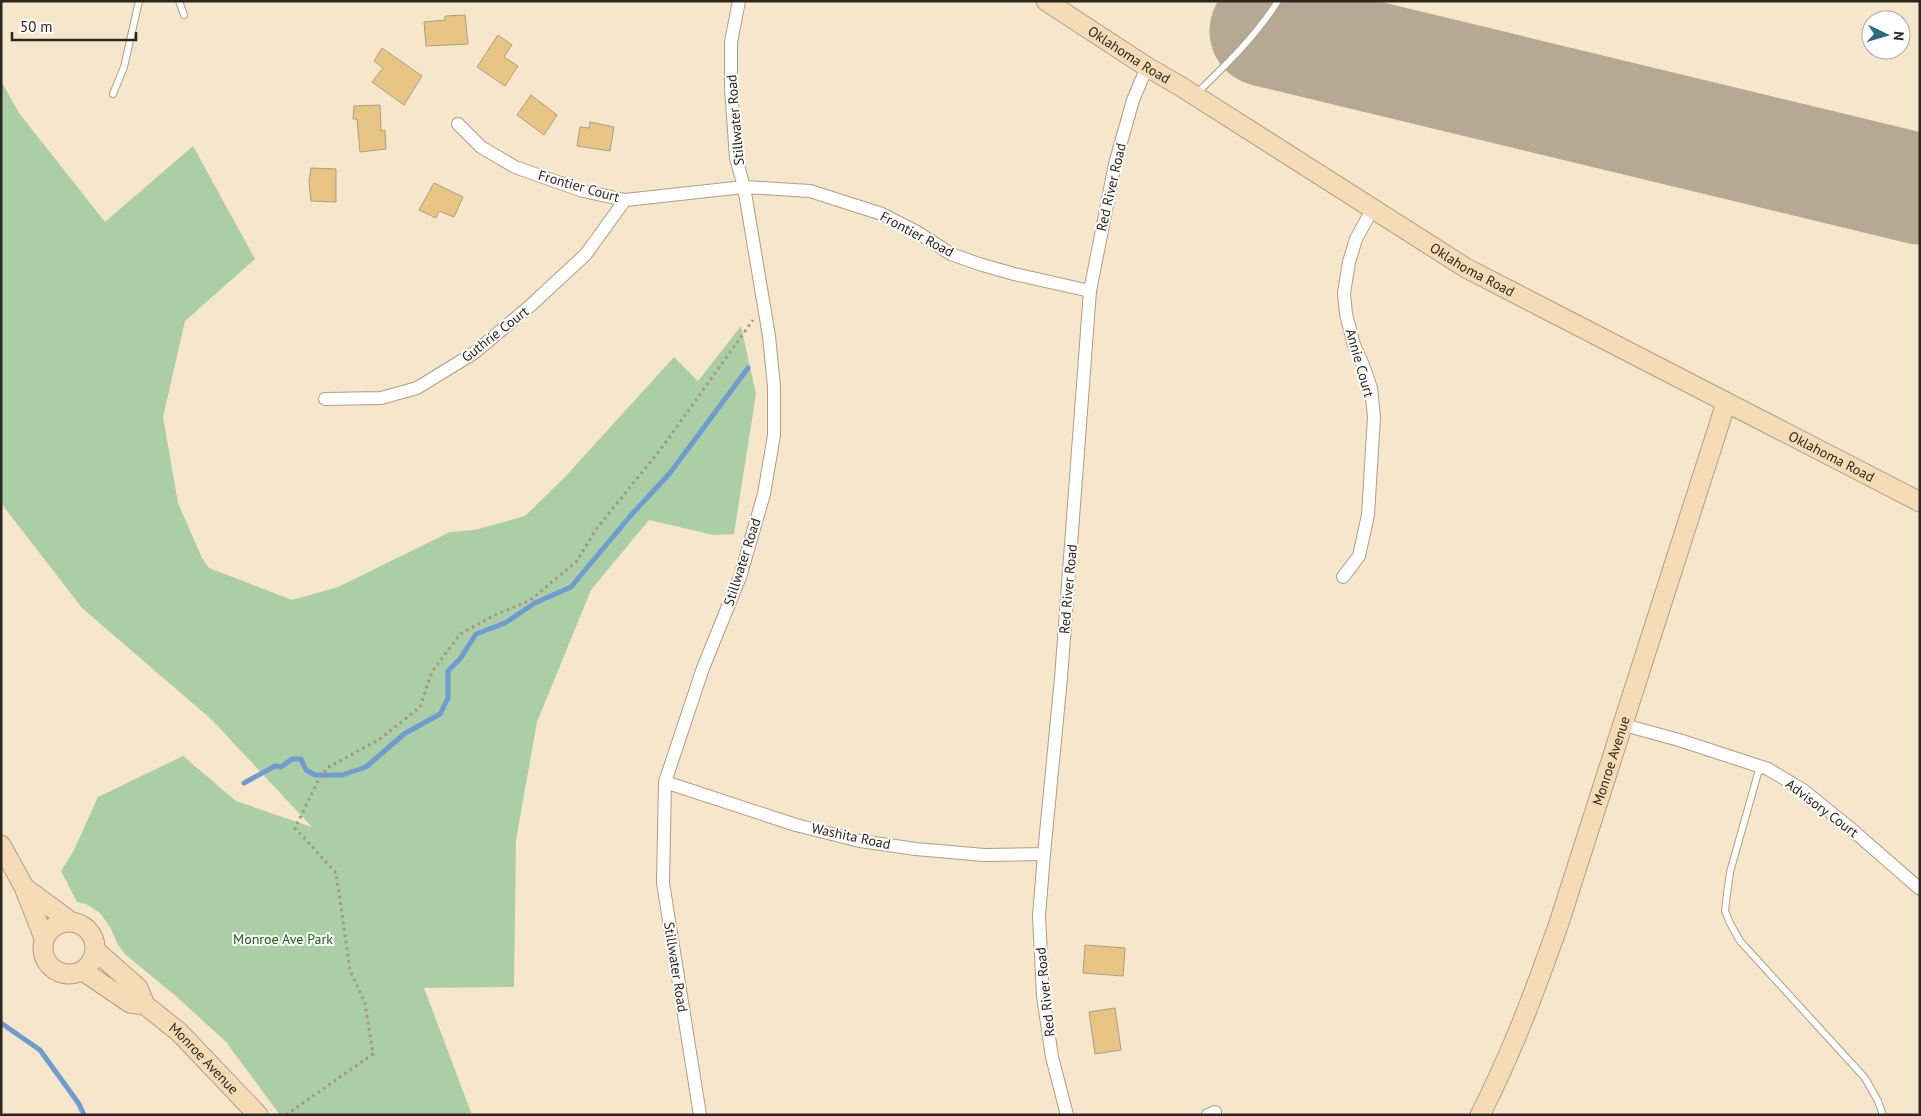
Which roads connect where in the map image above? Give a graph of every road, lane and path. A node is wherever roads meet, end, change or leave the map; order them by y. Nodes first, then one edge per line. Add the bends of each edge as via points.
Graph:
1 (139, 1) edge
2 (179, 1) edge
3 (739, 1) edge
4 (1046, 1) edge
5 (1278, 1) edge
6 (184, 15) dead end
7 (1147, 67) junction
8 (113, 94) dead end
9 (1195, 95) junction
10 (458, 124) dead end
11 (744, 187) junction
12 (625, 200) junction
13 (1373, 208) junction
14 (1090, 291) junction
15 (764, 305) junction
16 (325, 399) dead end
17 (1726, 403) junction
18 (1920, 502) edge
19 (1343, 577) dead end
20 (1624, 725) junction
21 (1760, 766) junction
22 (665, 782) junction
23 (1, 845) edge
24 (1044, 854) junction
25 (24, 887) junction
26 (1920, 889) edge
27 (71, 922) junction
28 (44, 938) junction
29 (96, 950) junction
30 (82, 971) junction
31 (145, 1005) junction
32 (258, 1115) edge
33 (286, 1115) edge
34 (700, 1115) edge
35 (1067, 1115) edge
36 (1480, 1115) edge
37 (1883, 1115) edge

1 - 8 lane via 124,67
2 - 6 lane
3 - 11 street, Stillwater Road via 731,42 731,88 736,158
4 - 7 street, Oklahoma Road
5 - 9 lane via 1243,48
7 - 9 street, Oklahoma Road
7 - 14 street, Red River Road via 1133,100 1115,164
9 - 13 street, Oklahoma Road
10 - 12 street, Frontier Court via 481,147 515,167
11 - 12 street, Frontier Court
11 - 14 street, Frontier Road via 810,191 850,203 882,214 951,254 1014,274
11 - 15 street, Stillwater Road
12 - 16 street, Guthrie Court via 586,254 474,353 417,388 381,398
13 - 17 street, Oklahoma Road via 1466,268
13 - 19 street, Annie Court via 1356,239 1344,292 1354,345 1371,388 1374,417 1368,515 1359,556
14 - 24 street, Red River Road
15 - 22 street, Stillwater Road via 774,387 774,435 764,494 740,577 702,668
15 - 33 path via 661,449 597,528 576,562 529,600 460,634 432,672 420,707 380,739 328,768 318,781 295,828 336,873 350,970 365,1003 373,1054
17 - 18 street, Oklahoma Road
17 - 20 street, Monroe Avenue
20 - 21 street, Advisory Court
20 - 36 street, Monroe Avenue via 1530,1006
21 - 26 street, Advisory Court via 1803,790
21 - 37 lane via 1730,872 1727,917 1740,940 1865,1078
22 - 24 street, Washita Road via 860,841 984,855
22 - 34 street, Stillwater Road via 663,884
23 - 25 street, Monroe Avenue
24 - 35 street, Red River Road via 1039,916 1043,996 1052,1057
25 - 27 street, Monroe Avenue
25 - 28 street, Monroe Avenue
27 - 28 street via 60,923
27 - 29 street, Monroe Avenue via 81,924 89,931
28 - 30 street, Monroe Avenue via 42,947 48,965 64,974
29 - 30 street via 94,959
29 - 31 street, Monroe Avenue via 138,988
30 - 31 street, Monroe Avenue via 130,1003
31 - 32 street, Monroe Avenue via 179,1032

